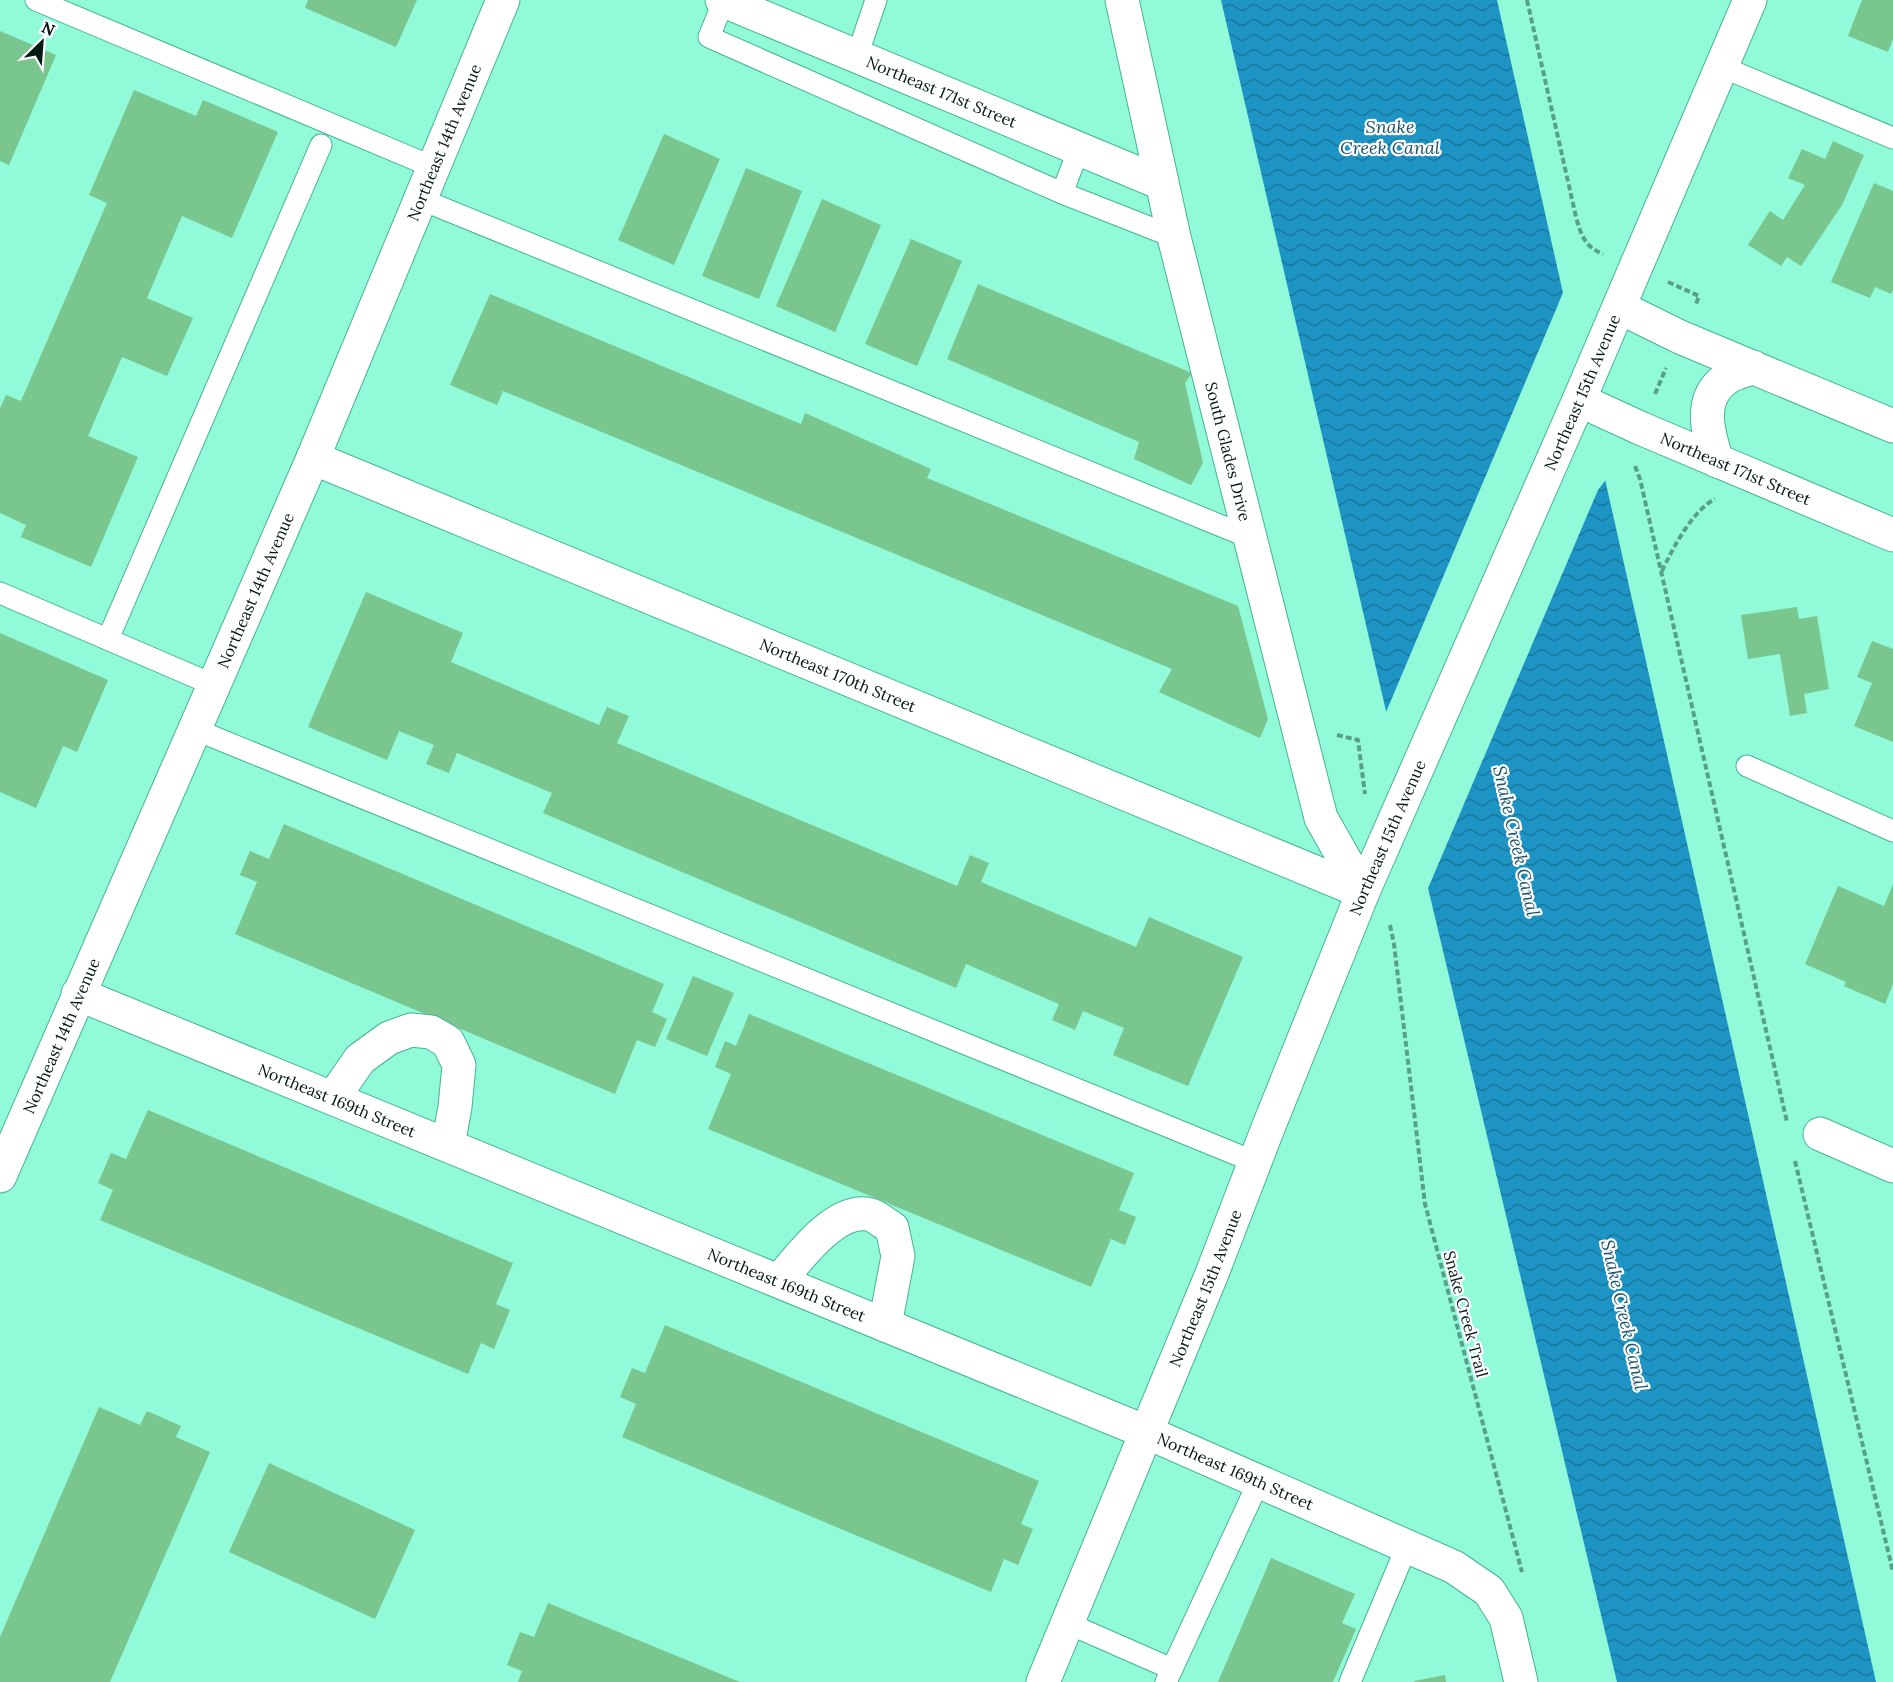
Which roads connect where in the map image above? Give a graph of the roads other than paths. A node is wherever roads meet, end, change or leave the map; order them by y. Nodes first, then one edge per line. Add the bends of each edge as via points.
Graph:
1 (36, 0) edge
2 (503, 0) edge
3 (724, 0) edge
4 (876, 0) edge
5 (1122, 0) edge
6 (1750, 0) edge
7 (857, 56) junction
8 (1722, 67) junction
9 (1893, 138) edge
10 (321, 145) dead end
11 (1079, 149) junction
12 (434, 167) junction
13 (1161, 183) junction
14 (1062, 193) junction
15 (420, 200) junction
16 (1174, 237) junction
17 (1619, 307) junction
18 (1753, 368) junction
19 (1579, 400) junction
20 (1893, 426) edge
21 (313, 458) junction
22 (1717, 461) junction
23 (1893, 535) edge
24 (1251, 538) junction
25 (0, 593) edge
26 (108, 639) junction
27 (214, 685) junction
28 (194, 729) junction
29 (1747, 766) dead end
30 (1893, 831) edge
31 (1363, 892) junction
32 (78, 994) junction
33 (333, 1098) junction
34 (1800, 1138) road end
35 (448, 1145) junction
36 (1255, 1162) junction
37 (1893, 1166) edge
38 (0, 1176) edge
39 (779, 1281) junction
40 (885, 1325) junction
41 (1146, 1432) junction
42 (1259, 1481) junction
43 (1407, 1546) junction
44 (1067, 1623) junction
45 (1169, 1676) edge
46 (1043, 1682) edge
47 (1350, 1682) edge
48 (1521, 1682) edge

1 - 12 lane
2 - 12 street, Northeast 14th Avenue
3 - 7 street, Northeast 171st Street
3 - 14 lane via 708,37
4 - 7 lane
5 - 13 street, South Glades Drive
6 - 8 street, Northeast 15th Avenue
7 - 11 street, Northeast 171st Street
8 - 9 lane
8 - 17 street, Northeast 15th Avenue
10 - 26 lane
11 - 13 street, Northeast 171st Street
11 - 14 lane
12 - 15 street, Northeast 14th Avenue
13 - 16 street, South Glades Drive
14 - 16 lane
15 - 21 street, Northeast 14th Avenue
15 - 24 lane
16 - 24 street, South Glades Drive
17 - 18 street
17 - 19 street, Northeast 15th Avenue
18 - 20 street
18 - 22 street via 1727,378 1714,390 1708,404 1706,420
19 - 22 street, Northeast 171st Street
19 - 31 street, Northeast 15th Avenue
21 - 27 street, Northeast 14th Avenue
21 - 31 street, Northeast 170th Street
22 - 23 street, Northeast 171st Street
24 - 31 street, South Glades Drive via 1321,818
25 - 26 lane
26 - 27 lane
27 - 28 street, Northeast 14th Avenue
28 - 32 street, Northeast 14th Avenue
28 - 36 lane
29 - 30 lane
31 - 36 street, Northeast 15th Avenue
32 - 33 street, Northeast 169th Street
32 - 38 street, Northeast 14th Avenue
33 - 35 street, Northeast 169th Street
33 - 35 street via 360,1059 389,1038 411,1030 431,1032 448,1042 459,1065
34 - 37 street
35 - 39 street, Northeast 169th Street
36 - 41 street, Northeast 15th Avenue
39 - 40 street, Northeast 169th Street
39 - 40 street via 813,1242 835,1225 849,1216 868,1214 892,1228 898,1256
40 - 41 street, Northeast 169th Street
41 - 42 street, Northeast 169th Street
41 - 44 street, Northeast 15th Avenue
42 - 43 street, Northeast 169th Street
42 - 45 lane
43 - 47 lane
43 - 48 street, Northeast 169th Street via 1454,1566 1489,1591 1506,1618
44 - 45 lane
44 - 46 street, Northeast 15th Avenue

